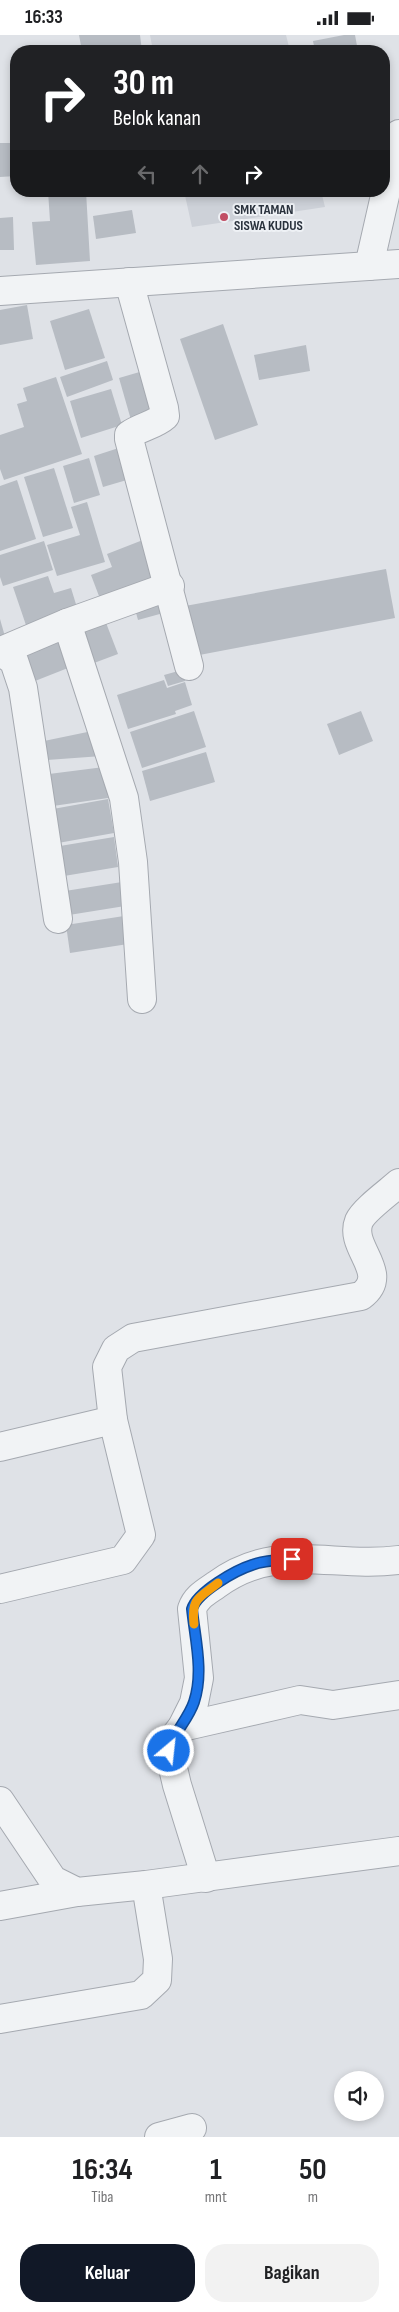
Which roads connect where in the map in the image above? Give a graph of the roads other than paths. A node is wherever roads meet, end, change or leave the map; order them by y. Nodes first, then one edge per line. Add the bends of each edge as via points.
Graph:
1 (399, 134) edge
2 (390, 174) edge
3 (385, 197) edge
4 (399, 264) edge
5 (369, 266) junction
6 (129, 282) junction
7 (0, 291) edge
8 (170, 586) junction
9 (67, 623) junction
10 (0, 651) edge
11 (189, 666) dead end
12 (58, 919) dead end
13 (142, 999) dead end
14 (399, 1183) edge
15 (113, 1421) junction
16 (0, 1447) edge
17 (399, 1560) edge
18 (0, 1589) edge
19 (399, 1695) edge
20 (182, 1727) junction
21 (0, 1801) edge
22 (399, 1851) edge
23 (206, 1878) junction
24 (146, 1885) junction
25 (77, 1893) junction
26 (0, 1906) edge
27 (0, 2019) edge
28 (192, 2128) dead end
29 (159, 2137) edge

1 - 2 street
3 - 5 street
4 - 5 street
5 - 6 street
6 - 7 street
6 - 8 street via 165,416 136,430 129,439
8 - 9 street
8 - 11 street
9 - 10 street
9 - 13 street via 124,798 133,862
10 - 12 street via 14,661 23,688
14 - 15 street via 360,1220 357,1233 373,1277 369,1290 361,1296 133,1337 116,1349 107,1367
15 - 16 street
15 - 18 street via 141,1535 133,1548 122,1561
17 - 20 street via 378,1563 292,1559 253,1564 224,1579 196,1600 192,1609 199,1678 194,1703
19 - 20 street via 333,1705 300,1700
20 - 23 street via 172,1741 170,1761
21 - 25 street via 53,1880
22 - 23 street
23 - 24 street
24 - 25 street
24 - 27 street via 158,1959 157,1980 141,1995
25 - 26 street
28 - 29 street

